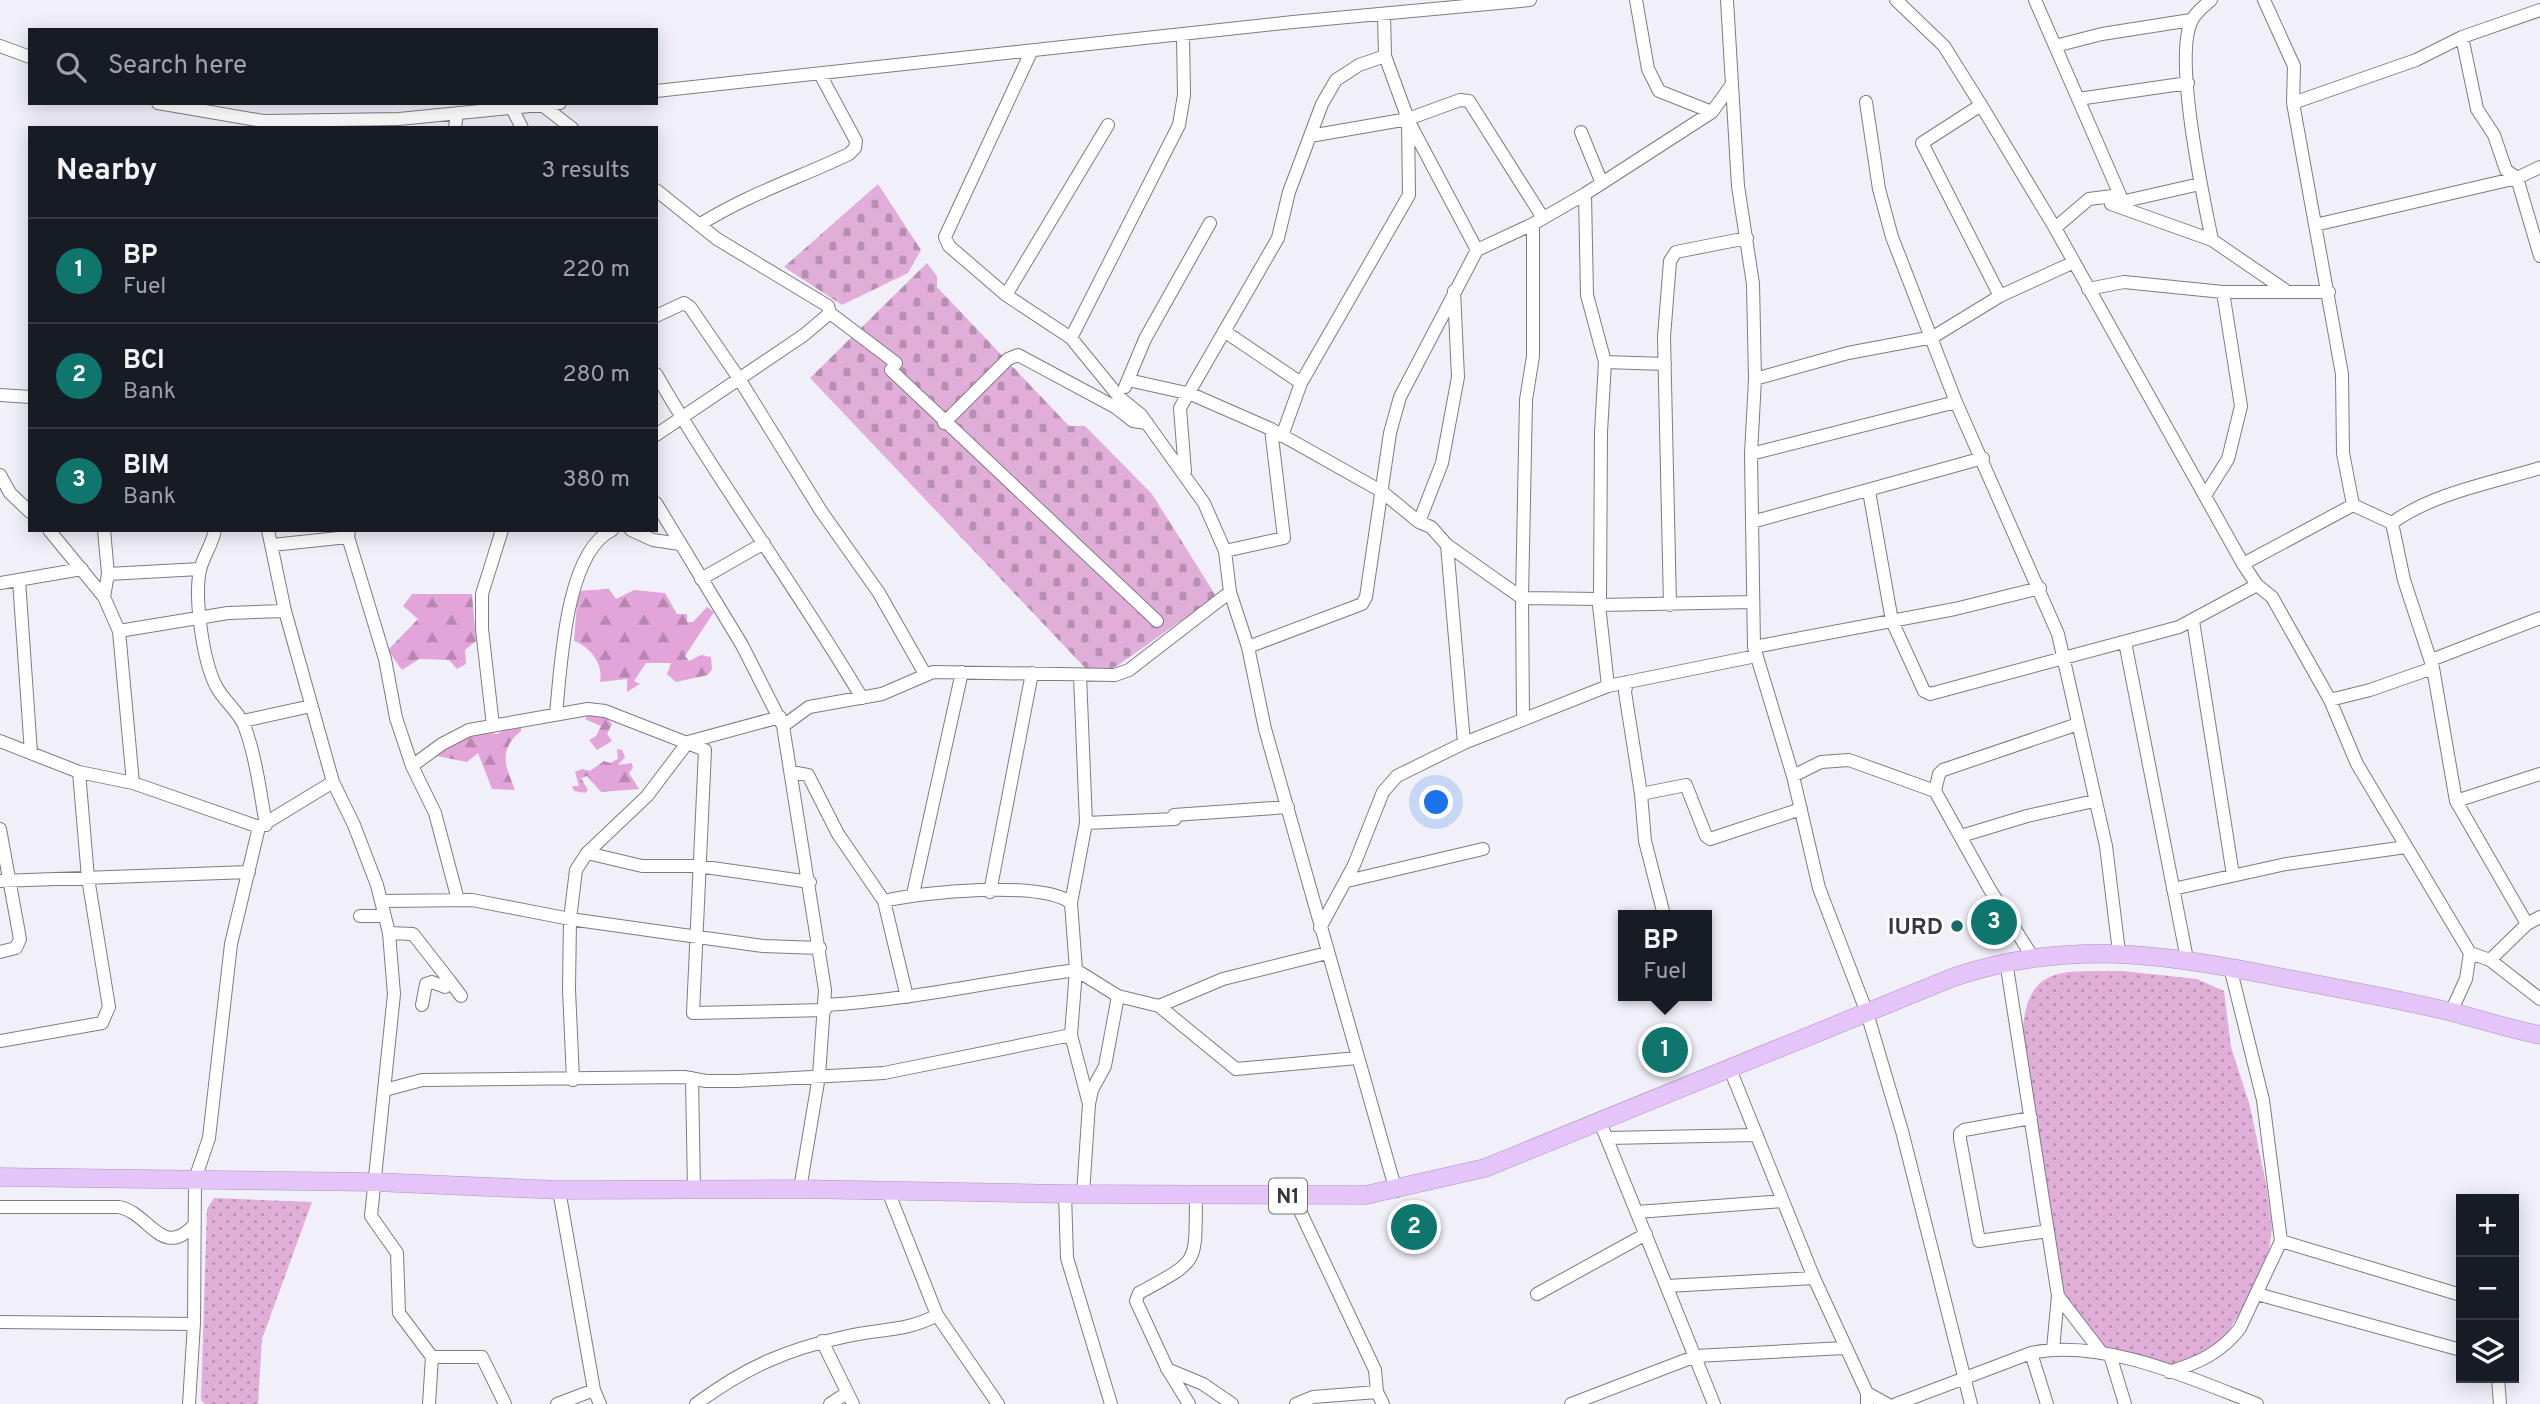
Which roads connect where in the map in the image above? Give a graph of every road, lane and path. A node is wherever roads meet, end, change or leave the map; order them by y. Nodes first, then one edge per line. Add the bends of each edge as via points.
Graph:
1 (1530, 0) edge
2 (1636, 0) edge
3 (1727, 0) edge
4 (1896, 0) edge
5 (2035, 0) edge
6 (2211, 0) edge
7 (2264, 0) edge
8 (2540, 10) edge
9 (1384, 14) junction
10 (2191, 20) junction
11 (1182, 35) junction
12 (2462, 37) junction
13 (0, 46) edge
14 (2055, 46) junction
15 (1031, 52) junction
16 (28, 56) edge
17 (1385, 57) junction
18 (820, 74) junction
19 (2188, 83) junction
20 (1730, 87) junction
21 (658, 91) edge
22 (2078, 99) junction
23 (1866, 102) dead end
24 (2293, 103) junction
25 (169, 105) edge
26 (542, 105) joint
27 (1981, 105) junction
28 (512, 108) junction
29 (1713, 111) junction
30 (457, 113) junction
31 (1735, 115) junction
32 (1408, 119) junction
33 (403, 123) edge
34 (1108, 125) dead end
35 (455, 126) edge
36 (521, 126) edge
37 (569, 126) edge
38 (1581, 132) dead end
39 (1310, 136) junction
40 (2540, 167) edge
41 (2517, 178) junction
42 (1601, 181) junction
43 (2200, 184) junction
44 (658, 192) edge
45 (1585, 194) junction
46 (2116, 200) junction
47 (1538, 221) junction
48 (1210, 223) dead end
49 (699, 225) junction
50 (2315, 225) junction
51 (2055, 228) junction
52 (1748, 238) junction
53 (2212, 240) junction
54 (1477, 250) junction
55 (2540, 256) edge
56 (2072, 263) junction
57 (2088, 289) junction
58 (2285, 290) junction
59 (1454, 291) junction
60 (2223, 292) junction
61 (2329, 292) junction
62 (1006, 295) junction
63 (2000, 296) junction
64 (830, 313) junction
65 (658, 315) edge
66 (1224, 331) junction
67 (1933, 337) junction
68 (1071, 338) junction
69 (1605, 362) junction
70 (1665, 364) junction
71 (658, 377) edge
72 (738, 377) junction
73 (1755, 379) junction
74 (1128, 380) junction
75 (1301, 383) junction
76 (1191, 394) junction
77 (0, 395) edge
78 (28, 397) edge
79 (1120, 398) junction
80 (1956, 402) junction
81 (681, 417) junction
82 (944, 423) junction
83 (1147, 423) junction
84 (1277, 433) junction
85 (658, 434) edge
86 (1751, 454) junction
87 (1983, 458) junction
88 (2540, 468) edge
89 (0, 475) edge
90 (1185, 477) junction
91 (1381, 491) junction
92 (1869, 491) junction
93 (2206, 494) junction
94 (5, 495) edge
95 (2353, 505) junction
96 (658, 506) edge
97 (28, 511) edge
98 (1419, 522) junction
99 (1752, 522) junction
100 (2392, 523) junction
101 (51, 532) edge
102 (104, 532) edge
103 (214, 532) edge
104 (269, 532) edge
105 (501, 532) edge
106 (609, 532) edge
107 (635, 532) edge
108 (349, 534) edge
109 (764, 543) junction
110 (680, 544) junction
111 (272, 545) junction
112 (1447, 545) junction
113 (1225, 551) junction
114 (2243, 564) junction
115 (82, 569) junction
116 (200, 569) junction
117 (108, 575) junction
118 (701, 579) junction
119 (19, 580) junction
120 (0, 583) edge
121 (2257, 585) junction
122 (2040, 588) junction
123 (1230, 592) junction
124 (104, 597) junction
125 (1522, 598) junction
126 (1599, 602) junction
127 (1753, 602) junction
128 (1670, 605) junction
129 (285, 611) junction
130 (200, 617) junction
131 (2540, 618) edge
132 (1157, 621) dead end
133 (1892, 621) junction
134 (2193, 621) junction
135 (119, 631) junction
136 (2125, 642) junction
137 (1248, 647) junction
138 (1755, 651) junction
139 (2065, 658) junction
140 (2432, 664) junction
141 (962, 672) junction
142 (1032, 673) junction
143 (925, 674) junction
144 (1080, 675) junction
145 (1627, 682) junction
146 (1608, 686) junction
147 (862, 698) junction
148 (2330, 700) junction
149 (311, 706) junction
150 (556, 714) junction
151 (1523, 719) junction
152 (782, 721) junction
153 (243, 722) junction
154 (2078, 724) junction
155 (493, 726) junction
156 (0, 741) edge
157 (688, 741) junction
158 (1464, 743) junction
159 (31, 753) junction
160 (412, 766) junction
161 (79, 772) junction
162 (791, 772) junction
163 (2540, 774) edge
164 (1793, 776) junction
165 (333, 782) junction
166 (133, 783) junction
167 (1935, 791) junction
168 (1641, 794) junction
169 (2094, 801) junction
170 (2456, 801) junction
171 (1287, 807) junction
172 (1801, 809) junction
173 (1086, 823) junction
174 (263, 826) junction
175 (0, 829) edge
176 (1961, 836) junction
177 (2406, 847) junction
178 (1483, 849) dead end
179 (587, 853) junction
180 (698, 866) junction
181 (249, 872) junction
182 (2233, 875) junction
183 (88, 878) junction
184 (4, 880) edge
185 (1347, 881) junction
186 (810, 882) junction
187 (2174, 889) junction
188 (990, 892) junction
189 (913, 894) junction
190 (457, 900) junction
191 (382, 901) junction
192 (884, 901) junction
193 (1071, 903) junction
194 (1663, 910) edge
195 (360, 916) dead end
196 (385, 916) junction
197 (2540, 917) edge
198 (570, 919) junction
199 (2527, 924) junction
200 (1320, 928) junction
201 (389, 933) junction
202 (698, 937) junction
203 (820, 948) junction
204 (0, 952) edge
205 (2119, 952) junction
206 (1327, 953) junction
207 (2470, 953) junction
208 (2032, 956) junction
209 (2187, 959) junction
210 (2006, 961) junction
211 (2490, 961) junction
212 (2230, 967) junction
213 (1076, 970) junction
214 (449, 980) junction
215 (461, 996) dead end
216 (1118, 996) junction
217 (907, 998) junction
218 (2540, 999) edge
219 (422, 1005) dead end
220 (1159, 1006) junction
221 (825, 1008) junction
222 (2451, 1012) junction
223 (1867, 1013) junction
224 (1072, 1035) junction
225 (2540, 1035) edge
226 (0, 1041) edge
227 (1357, 1058) junction
228 (1730, 1069) junction
229 (819, 1076) junction
230 (692, 1078) junction
231 (573, 1080) junction
232 (384, 1090) junction
233 (1089, 1104) junction
234 (2031, 1118) junction
235 (1603, 1130) junction
236 (1757, 1135) junction
237 (0, 1177) edge
238 (195, 1180) junction
239 (375, 1182) junction
240 (800, 1189) junction
241 (559, 1190) junction
242 (694, 1191) junction
243 (888, 1191) junction
244 (1396, 1191) junction
245 (1074, 1194) junction
246 (1196, 1195) junction
247 (1293, 1196) junction
248 (1783, 1200) junction
249 (0, 1207) edge
250 (1637, 1212) junction
251 (195, 1224) junction
252 (2048, 1231) junction
253 (1646, 1234) junction
254 (2281, 1241) junction
255 (1814, 1279) junction
256 (1667, 1286) junction
257 (1537, 1294) dead end
258 (2257, 1294) junction
259 (2456, 1294) edge
260 (2059, 1296) junction
261 (937, 1315) junction
262 (0, 1322) edge
263 (194, 1324) junction
264 (822, 1341) junction
265 (1844, 1349) junction
266 (2053, 1349) junction
267 (2456, 1349) edge
268 (2031, 1353) junction
269 (2105, 1354) junction
270 (1696, 1356) junction
271 (432, 1357) junction
272 (2202, 1362) junction
273 (1167, 1368) junction
274 (2169, 1372) junction
275 (1963, 1378) junction
276 (2498, 1383) edge
277 (2209, 1385) junction
278 (594, 1390) junction
279 (1380, 1398) edge
280 (850, 1399) edge
281 (1867, 1399) edge
282 (189, 1404) edge
283 (429, 1404) edge
284 (505, 1404) edge
285 (557, 1404) edge
286 (600, 1404) edge
287 (696, 1404) edge
288 (830, 1404) edge
289 (998, 1404) edge
290 (1111, 1404) edge
291 (1189, 1404) edge
292 (1232, 1404) edge
293 (1296, 1404) edge
294 (1572, 1404) edge
295 (1714, 1404) edge
296 (1887, 1404) edge
297 (1896, 1404) edge
298 (1970, 1404) edge
299 (2047, 1404) edge
300 (2124, 1404) edge
301 (2257, 1404) edge
302 (2500, 1404) edge

1 - 9 street
2 - 29 street via 1648,69 1659,91
3 - 20 street
4 - 27 street via 1944,46
5 - 14 street
6 - 10 street
7 - 24 street via 2294,66
8 - 12 street
9 - 11 street
9 - 17 street
10 - 14 street
10 - 19 street via 2186,49
11 - 15 street
11 - 68 street via 1184,95 1179,125
12 - 24 street via 2416,60
12 - 41 street via 2477,109 2494,135 2506,170
13 - 16 street
14 - 22 street
15 - 18 street
15 - 62 street via 945,237 949,246
17 - 32 street
17 - 39 street via 1359,65 1336,80
18 - 21 street
18 - 49 street via 856,141 855,148 794,181 734,203
19 - 22 street
19 - 43 street
20 - 29 street
20 - 31 street
22 - 46 street
23 - 67 street via 1879,189 1892,237
24 - 50 street
25 - 33 street via 256,121
26 - 28 street
26 - 37 street
27 - 51 street
27 - 63 street via 1923,143
28 - 30 street
28 - 36 street
29 - 31 street
29 - 42 street
30 - 33 street
30 - 35 street
31 - 52 street via 1738,187
32 - 39 street
32 - 47 street via 1460,100 1469,101
32 - 54 street
32 - 75 street via 1409,195
34 - 62 street
38 - 42 street
39 - 66 street via 1278,238
40 - 41 street
41 - 50 street
41 - 55 street
42 - 45 street
43 - 46 street
43 - 53 street
44 - 49 street
45 - 47 street
45 - 69 street via 1587,295
46 - 51 street via 2089,199
46 - 53 street
47 - 54 street
47 - 125 street via 1533,356 1526,400
48 - 74 street via 1145,339
49 - 64 street via 828,306
50 - 61 street
51 - 56 street
52 - 70 street via 1672,255
52 - 73 street
53 - 58 street
54 - 59 street
56 - 57 street
56 - 63 street
57 - 60 street via 2124,282
57 - 93 street
58 - 60 street
58 - 61 street
59 - 91 street via 1400,397
59 - 98 street via 1458,377 1442,463
60 - 93 street via 2241,406 2228,459
61 - 95 street via 2342,374 2343,453
62 - 68 street
63 - 67 street
64 - 72 street
64 - 82 street via 896,363 891,370
65 - 72 street via 678,303 690,307
66 - 75 street
66 - 76 street
67 - 73 street via 1848,353
67 - 80 street
68 - 79 street
69 - 70 street
69 - 126 street
70 - 128 street
71 - 81 street
72 - 81 street
72 - 143 street via 821,511 886,604
73 - 86 street
74 - 76 street
74 - 79 street
75 - 84 street
76 - 84 street
76 - 90 street via 1179,417
77 - 78 street
79 - 83 street
80 - 86 street
80 - 87 street
81 - 85 street
81 - 109 street
82 - 83 street via 1017,355 1133,421
82 - 132 street
83 - 90 street
84 - 91 street
84 - 113 street via 1284,537
86 - 99 street
87 - 92 street
87 - 122 street
88 - 100 street via 2438,499
89 - 94 street
90 - 113 street via 1204,502
91 - 98 street
91 - 137 street via 1362,604
92 - 99 street
92 - 133 street
93 - 114 street
94 - 97 street
95 - 100 street
95 - 114 street
96 - 110 street
98 - 112 street via 1436,531
99 - 127 street
100 - 140 street via 2404,580
101 - 115 street
102 - 117 street
103 - 116 street
104 - 111 street
105 - 155 street via 482,594
106 - 150 street via 596,541 578,575
107 - 110 street
108 - 111 street
108 - 160 street
109 - 118 street
109 - 147 street
110 - 118 street
111 - 129 street
112 - 125 street
112 - 158 street
113 - 123 street
114 - 121 street
115 - 119 street
115 - 124 street
116 - 117 street
116 - 130 street
117 - 124 street
118 - 152 street via 743,645
119 - 120 street
119 - 159 street
121 - 134 street
121 - 148 street via 2272,597
122 - 133 street
122 - 139 street
123 - 137 street
123 - 144 street via 1129,670 1115,675
124 - 135 street
125 - 126 street
125 - 151 street
126 - 128 street
126 - 146 street
127 - 128 street
127 - 138 street
129 - 130 street
129 - 149 street
130 - 135 street
130 - 153 street via 211,676
131 - 140 street
133 - 138 street
133 - 139 street via 1924,691 1930,694
134 - 136 street
134 - 182 street
135 - 166 street
136 - 139 street
136 - 187 street
137 - 171 street
138 - 145 street
138 - 164 street
139 - 154 street
140 - 148 street via 2371,690
140 - 170 street
141 - 142 street
141 - 143 street
141 - 189 street
142 - 144 street
142 - 188 street
143 - 147 street
144 - 173 street
145 - 146 street
145 - 168 street
146 - 151 street
147 - 152 street via 809,707
148 - 177 street via 2357,764
149 - 153 street
149 - 165 street
150 - 155 street
150 - 157 street via 605,711
151 - 158 street
152 - 157 street
152 - 162 street
153 - 174 street
154 - 167 street via 1944,770
154 - 169 street
155 - 160 street via 457,735
156 - 159 street
157 - 179 street via 647,796
157 - 180 street via 705,750
158 - 185 street via 1388,783
159 - 161 street
160 - 190 street via 435,813
161 - 166 street
161 - 183 street
162 - 186 street
162 - 192 street via 808,775 838,834
163 - 170 street
164 - 167 street via 1821,762 1849,760
164 - 172 street
165 - 174 street
165 - 191 street
166 - 174 street
167 - 176 street
168 - 172 street via 1686,785 1710,839
168 - 194 street via 1645,841
169 - 176 street
169 - 205 street via 2106,846
170 - 199 street
171 - 173 street
171 - 200 street
172 - 223 street via 1822,897
173 - 193 street
174 - 181 street
175 - 184 street
176 - 208 street
177 - 182 street
177 - 207 street
178 - 185 street
179 - 180 street via 642,866
179 - 198 street via 576,870
180 - 186 street
180 - 202 street
181 - 183 street
181 - 238 street via 232,944 209,1138
182 - 187 street
183 - 184 street
183 - 226 street via 107,1015 102,1023
184 - 204 street via 19,946
185 - 200 street
186 - 203 street
187 - 209 street
188 - 189 street
188 - 193 street via 1051,892
189 - 192 street
190 - 191 street
190 - 198 street
191 - 196 street
192 - 217 street
193 - 213 street
195 - 196 street
196 - 201 street
197 - 199 street
198 - 202 street
198 - 231 street
199 - 211 street
200 - 206 street
201 - 214 street via 413,934
201 - 232 street via 394,994
202 - 203 street
202 - 221 street via 693,1013
203 - 221 street
205 - 208 highway, N1
205 - 209 highway, N1
206 - 220 street via 1223,979
206 - 227 street
207 - 211 street
207 - 222 street via 2466,979
208 - 210 highway, N1
209 - 212 highway, N1
210 - 223 highway, N1 via 1954,976
210 - 234 street
211 - 218 street
212 - 222 highway, N1
212 - 254 street via 2263,1100
213 - 216 street
213 - 217 street via 976,983
213 - 224 street
214 - 215 street
214 - 219 street via 445,987 426,984
216 - 220 street
216 - 233 street via 1105,1066
217 - 221 street
220 - 227 street via 1236,1069
221 - 229 street
222 - 225 highway, N1
223 - 228 highway, N1
223 - 275 street via 1902,1130
224 - 229 street via 894,1072
224 - 233 street
227 - 244 street
228 - 235 highway, N1
228 - 236 street
229 - 230 street via 737,1082
229 - 240 street
230 - 231 street
230 - 242 street
231 - 232 street via 422,1080
232 - 239 street
233 - 245 street
234 - 252 street
234 - 252 street via 1964,1130 1960,1139 1979,1241
235 - 236 street
235 - 244 highway, N1
235 - 250 street
236 - 248 street
237 - 238 highway, N1
238 - 239 highway, N1
238 - 251 street
239 - 241 highway, N1
239 - 271 street via 371,1216 397,1253 399,1313
240 - 242 highway, N1
240 - 243 highway, N1
241 - 242 highway, N1
241 - 278 street
243 - 245 highway, N1
243 - 261 street
244 - 247 highway, N1
245 - 246 highway, N1
245 - 290 street via 1067,1258
246 - 247 highway, N1
246 - 273 street via 1191,1260 1139,1293 1136,1301
247 - 279 street via 1375,1370
248 - 250 street
248 - 255 street
249 - 251 street via 119,1207 137,1213 155,1233 170,1238 178,1238
250 - 253 street
251 - 263 street
252 - 260 street
253 - 256 street
253 - 257 street
254 - 258 street
254 - 259 street
255 - 256 street
255 - 265 street
256 - 270 street
258 - 267 street
258 - 272 street via 2232,1339
260 - 266 street
260 - 269 street
261 - 264 street via 908,1328
261 - 289 street
262 - 263 street
263 - 282 street
264 - 280 street
264 - 287 street via 744,1370
265 - 270 street
265 - 281 street
266 - 268 street
266 - 269 street
268 - 275 street
268 - 299 street
269 - 274 street
269 - 300 street
270 - 294 street
270 - 295 street
271 - 283 street
271 - 284 street via 482,1357
272 - 274 street
272 - 277 street
273 - 291 street
273 - 292 street
274 - 277 street
275 - 297 street
275 - 298 street
276 - 302 street
277 - 301 street
278 - 285 street
278 - 286 street
279 - 293 street via 1313,1397
280 - 288 street
281 - 296 street

